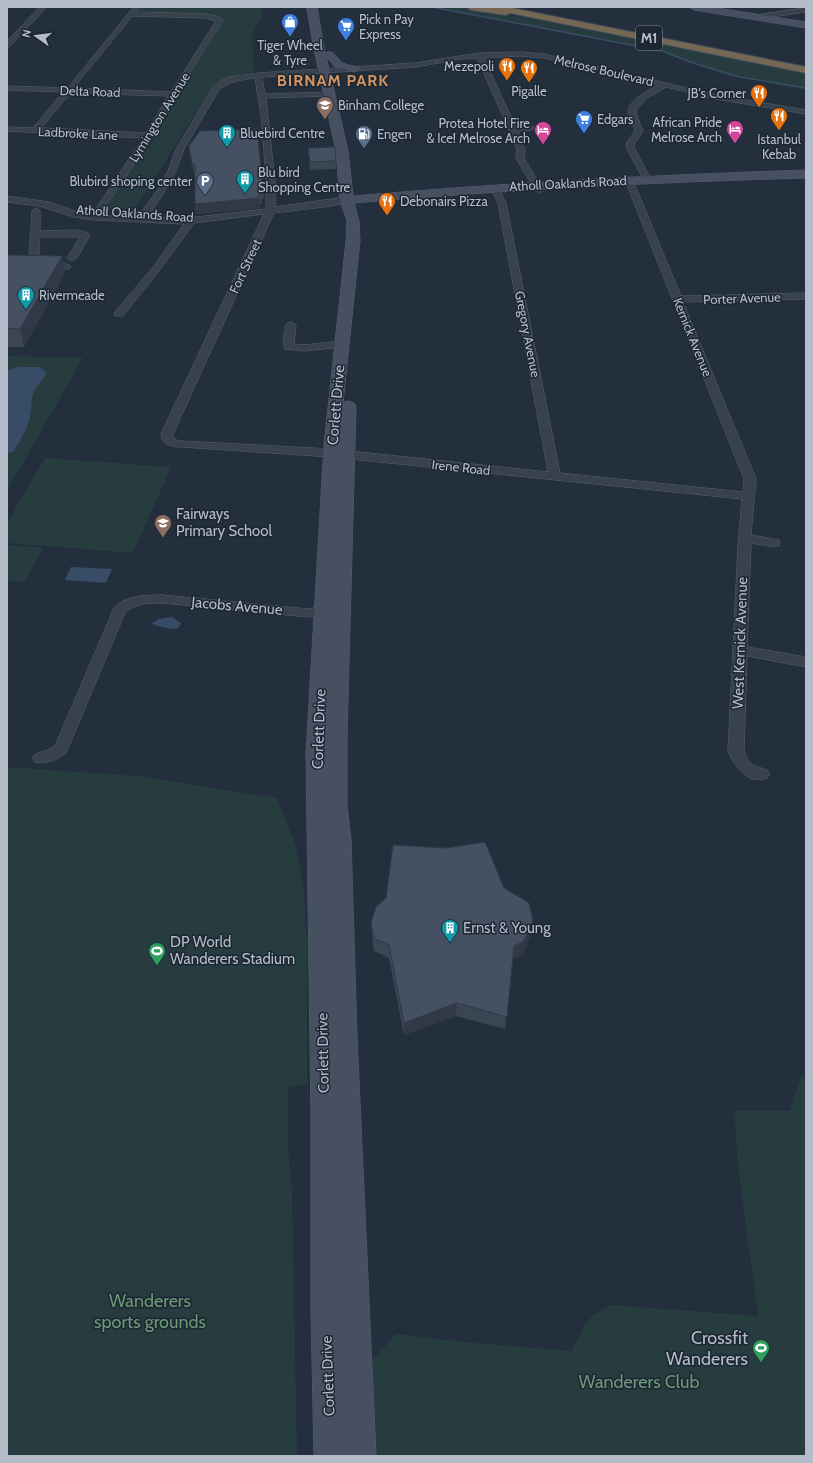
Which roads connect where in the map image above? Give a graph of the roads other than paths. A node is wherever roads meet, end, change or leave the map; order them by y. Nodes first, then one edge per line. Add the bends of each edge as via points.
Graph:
1 (44, 7) edge
2 (137, 7) edge
3 (312, 7) edge
4 (320, 7) edge
5 (471, 7) edge
6 (492, 7) edge
7 (537, 7) edge
8 (694, 7) edge
9 (767, 9) dead end
10 (522, 10) edge
11 (806, 10) edge
12 (132, 14) junction
13 (777, 14) junction
14 (757, 17) junction
15 (806, 25) edge
16 (622, 27) junction
17 (7, 46) edge
18 (330, 54) junction
19 (480, 57) junction
20 (806, 64) edge
21 (355, 68) junction
22 (400, 68) junction
23 (806, 70) edge
24 (326, 72) junction
25 (258, 75) junction
26 (662, 86) junction
27 (7, 88) edge
28 (69, 90) junction
29 (172, 94) junction
30 (330, 94) junction
31 (262, 96) junction
32 (806, 112) edge
33 (788, 114) junction
34 (806, 117) edge
35 (626, 124) dead end
36 (636, 124) junction
37 (646, 124) dead end
38 (531, 128) dead end
39 (7, 129) edge
40 (512, 129) junction
41 (36, 130) junction
42 (149, 136) junction
43 (806, 174) edge
44 (806, 178) edge
45 (647, 179) junction
46 (630, 182) junction
47 (538, 184) junction
48 (500, 190) junction
49 (435, 192) junction
50 (456, 196) junction
51 (7, 199) edge
52 (353, 202) junction
53 (38, 207) junction
54 (270, 211) junction
55 (97, 213) junction
56 (229, 216) junction
57 (139, 217) junction
58 (191, 221) junction
59 (35, 234) junction
60 (72, 258) dead end
61 (7, 265) edge
62 (29, 266) junction
63 (66, 267) dead end
64 (806, 296) edge
65 (678, 299) junction
66 (119, 314) dead end
67 (291, 325) dead end
68 (342, 344) junction
69 (173, 442) joint
70 (339, 454) junction
71 (555, 477) junction
72 (748, 496) junction
73 (744, 542) junction
74 (772, 546) dead end
75 (332, 608) junction
76 (740, 650) junction
77 (806, 662) edge
78 (40, 758) dead end
79 (762, 774) dead end
80 (330, 1456) edge
81 (360, 1456) edge

1 - 17 street
2 - 12 street
3 - 24 main road, Corlett Drive
4 - 18 main road, Corlett Drive
5 - 10 highway
6 - 10 highway, M1
7 - 16 highway
8 - 14 main road
9 - 13 street
10 - 16 highway, M1
10 - 23 highway, M1
11 - 13 street
12 - 28 street
12 - 29 street, Lymington Avenue via 206,16 220,20
13 - 14 street
14 - 15 main road
16 - 20 highway, M1
18 - 21 main road via 340,65
18 - 24 main road, Corlett Drive
19 - 22 street, Melrose Boulevard via 425,68
19 - 26 street, Melrose Boulevard via 540,59
19 - 40 street
21 - 22 street
21 - 24 street
22 - 24 street
24 - 25 street
24 - 30 main road, Corlett Drive
24 - 52 main road, Corlett Drive via 342,125
25 - 31 street, Fort Street
25 - 57 street via 236,78 218,86 180,149 166,181
26 - 33 street, Melrose Boulevard
26 - 36 street via 634,105 632,112
27 - 28 street, Delta Road
28 - 29 street, Delta Road
28 - 41 street
29 - 42 street, Lymington Avenue
30 - 31 street
30 - 52 main road, Corlett Drive
31 - 54 street, Fort Street via 271,180
32 - 33 street, Melrose Boulevard
33 - 34 street, Melrose Boulevard
35 - 36 street
36 - 37 street
36 - 45 street via 638,132 630,149
38 - 40 street
39 - 41 street, Ladbroke Lane
40 - 47 street via 521,151 520,158
41 - 42 street, Ladbroke Lane
42 - 55 street, Lymington Avenue
43 - 45 main road, Atholl Oaklands Road
44 - 46 main road, Atholl Oaklands Road
45 - 46 main road, Atholl Oaklands Road
46 - 47 main road, Atholl Oaklands Road
46 - 47 main road, Atholl Oaklands Road
46 - 65 street, Kernick Avenue
47 - 48 main road, Atholl Oaklands Road
48 - 49 main road, Atholl Oaklands Road
48 - 50 main road, Atholl Oaklands Road
48 - 71 street, Gregory Avenue
49 - 50 main road
49 - 52 main road, Atholl Oaklands Road
50 - 52 main road, Atholl Oaklands Road
51 - 53 street, Atholl Oaklands Road
52 - 54 street, Atholl Oaklands Road
52 - 68 main road, Corlett Drive via 353,241
52 - 70 main road, Corlett Drive via 363,240
53 - 55 street, Atholl Oaklands Road
53 - 57 street, Atholl Oaklands Road via 82,215
53 - 59 street
54 - 56 street, Atholl Oaklands Road
54 - 69 street, Fort Street via 167,434 167,438
55 - 57 street, Atholl Oaklands Road
56 - 57 street, Atholl Oaklands Road
56 - 58 street, Atholl Oaklands Road
57 - 58 street, Atholl Oaklands Road
58 - 66 street
59 - 60 street via 85,235
59 - 62 street via 34,256
61 - 62 street
62 - 63 street
64 - 65 street, Porter Avenue
65 - 72 street, Kernick Avenue via 747,471 750,485
67 - 68 street via 289,347
68 - 70 main road, Corlett Drive
69 - 70 street, Irene Road
70 - 71 street, Irene Road
70 - 75 main road, Corlett Drive
71 - 72 street, Irene Road
72 - 73 street, West Kernick Avenue
73 - 74 street
73 - 76 street, West Kernick Avenue
75 - 78 street, Jacobs Avenue via 308,613 146,599 126,604 118,610 61,749
75 - 80 main road, Corlett Drive via 317,754
75 - 81 main road, Corlett Drive via 336,805 340,839 344,1035
76 - 77 street
76 - 79 street, West Kernick Avenue via 736,751 743,766 750,772

